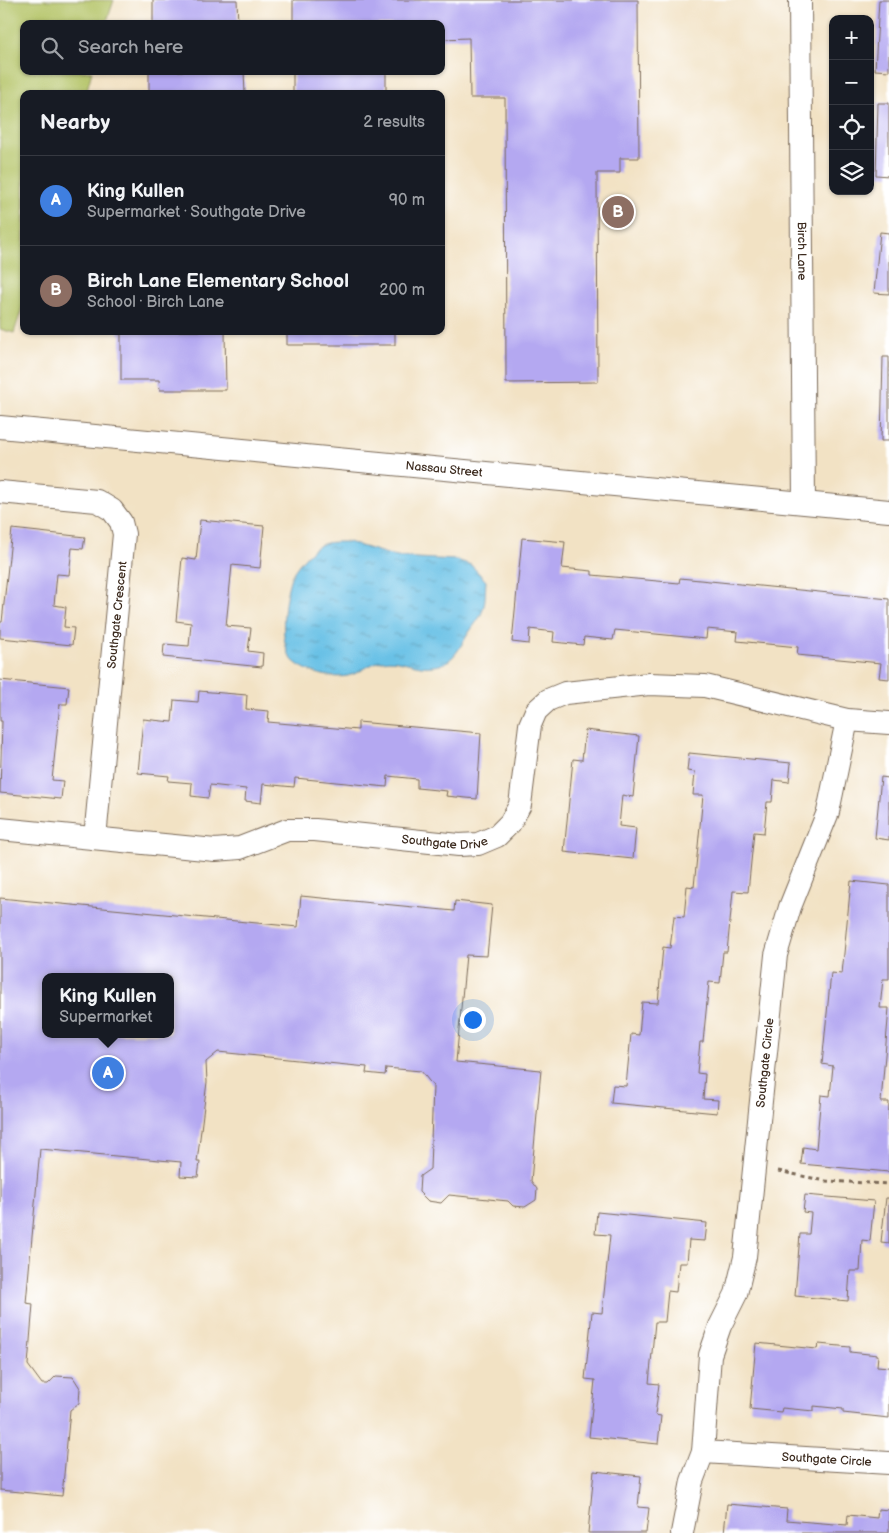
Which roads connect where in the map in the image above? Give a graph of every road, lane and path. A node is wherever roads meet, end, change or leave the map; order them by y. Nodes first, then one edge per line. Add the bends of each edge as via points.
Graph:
1 (800, 0) edge
2 (0, 427) edge
3 (0, 492) edge
4 (804, 502) junction
5 (889, 511) edge
6 (847, 720) junction
7 (889, 723) edge
8 (0, 829) edge
9 (94, 838) junction
10 (777, 1171) dead end
11 (889, 1184) edge
12 (703, 1452) junction
13 (889, 1463) edge
14 (682, 1533) edge

1 - 4 street, Birch Lane
2 - 4 street, Nassau Street
3 - 9 street, Southgate Crescent via 97,501 112,510 121,522 124,534
4 - 5 street, Nassau Street
6 - 7 street
6 - 9 street, Southgate Drive via 705,686 648,684 565,693 548,700 536,711 530,726 520,805 510,823 497,836 478,844 459,845 315,830 286,830 240,848 215,850
6 - 12 street, Southgate Circle via 828,812 790,907 776,955 745,1257 736,1294 710,1355
8 - 9 street, Southgate Drive
10 - 11 path via 826,1181
12 - 13 street, Southgate Circle
12 - 14 street, Southgate Circle via 692,1481

